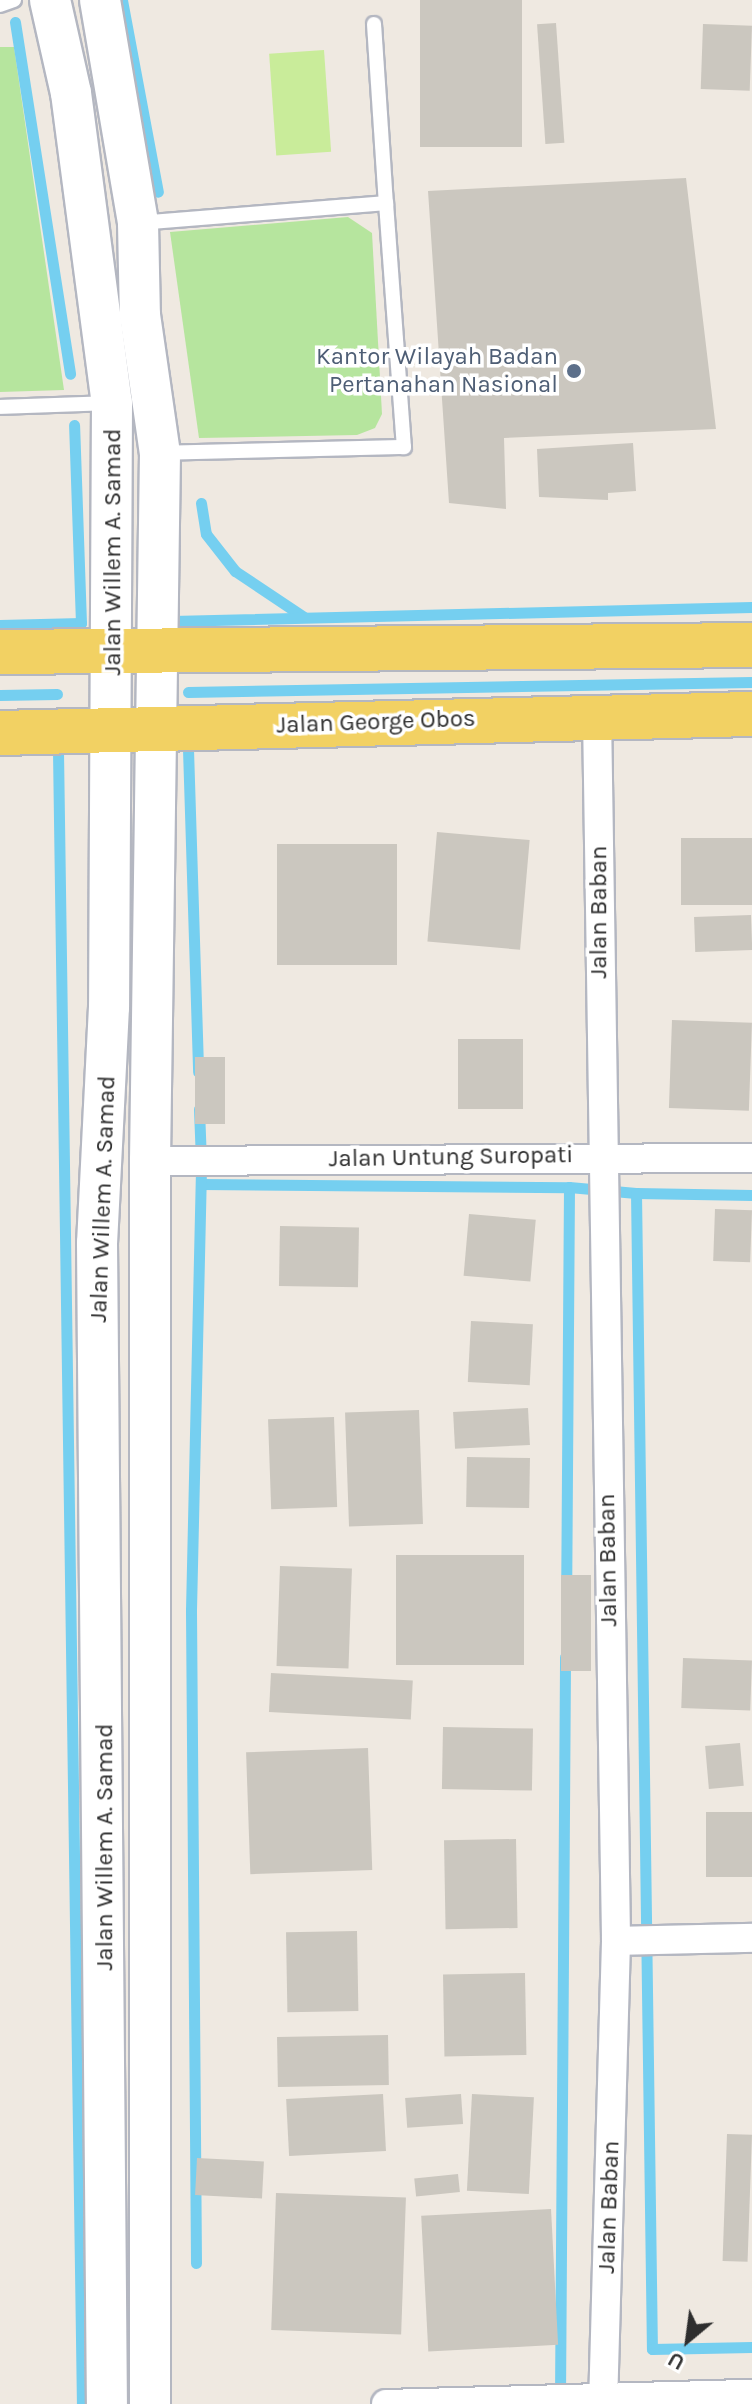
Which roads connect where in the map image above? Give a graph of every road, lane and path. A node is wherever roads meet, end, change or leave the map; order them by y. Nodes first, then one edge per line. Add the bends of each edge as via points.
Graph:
1 (14, 0) edge
2 (50, 0) edge
3 (100, 0) edge
4 (0, 5) edge
5 (374, 24) dead end
6 (386, 203) junction
7 (138, 223) junction
8 (112, 403) junction
9 (0, 407) edge
10 (160, 453) junction
11 (752, 645) edge
12 (114, 650) junction
13 (159, 651) junction
14 (0, 652) edge
15 (752, 714) edge
16 (597, 715) junction
17 (159, 726) junction
18 (112, 730) junction
19 (0, 733) edge
20 (601, 1155) junction
21 (752, 1158) edge
22 (150, 1161) junction
23 (104, 1712) junction
24 (149, 1713) junction
25 (752, 1938) edge
26 (616, 1941) junction
27 (752, 2394) edge
28 (603, 2401) edge
29 (107, 2404) edge
30 (150, 2404) edge
31 (386, 2404) edge

1 - 4 lane
2 - 8 main road, Jalan Willem A. Samad via 71,93
3 - 7 main road, Jalan Willem A. Samad
5 - 6 lane
6 - 7 lane
6 - 10 lane via 404,447
7 - 10 main road, Jalan Willem A. Samad via 140,315
8 - 9 lane
8 - 12 main road, Jalan Willem A. Samad
10 - 13 main road, Jalan Willem A. Samad
11 - 13 main road
12 - 13 main road
12 - 14 main road
12 - 18 main road, Jalan Willem A. Samad
13 - 17 main road, Jalan Willem A. Samad
15 - 16 main road, Jalan George Obos
16 - 17 main road, Jalan George Obos
16 - 20 street, Jalan Baban
17 - 18 main road, Jalan George Obos
17 - 22 main road, Jalan Willem A. Samad
18 - 19 main road, Jalan George Obos
18 - 23 main road, Jalan Willem A. Samad via 97,1243
20 - 21 street, Jalan Untung Suropati
20 - 22 street, Jalan Untung Suropati
20 - 26 street, Jalan Baban
22 - 24 main road, Jalan Willem A. Samad
23 - 24 main road
23 - 29 main road, Jalan Willem A. Samad
24 - 30 main road, Jalan Willem A. Samad
25 - 26 street
26 - 28 street, Jalan Baban
27 - 28 street
28 - 31 street

